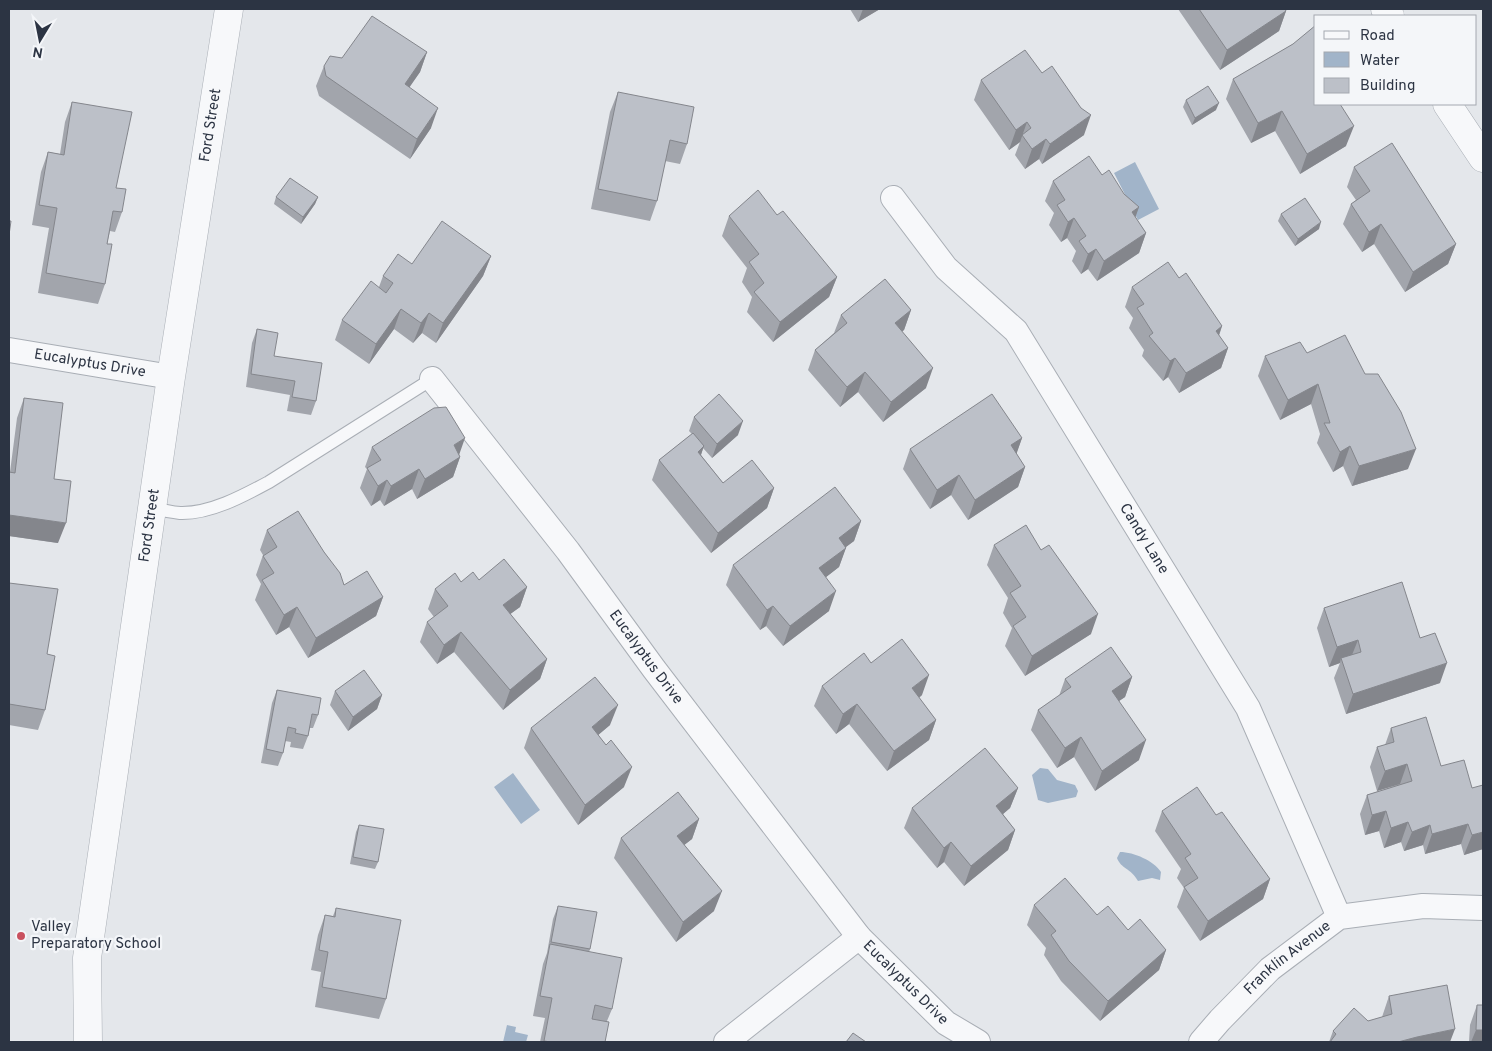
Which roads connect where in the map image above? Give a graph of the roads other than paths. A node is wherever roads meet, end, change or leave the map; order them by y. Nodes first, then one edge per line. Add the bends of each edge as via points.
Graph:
1 (229, 9) edge
2 (1448, 105) edge
3 (1483, 158) edge
4 (893, 198) dead end
5 (9, 350) edge
6 (171, 377) junction
7 (432, 379) joint
8 (152, 508) junction
9 (1483, 908) edge
10 (1339, 917) junction
11 (858, 937) junction
12 (88, 1042) edge
13 (726, 1042) edge
14 (978, 1042) edge
15 (1201, 1042) edge

1 - 6 street, Ford Street
2 - 3 street
4 - 10 street, Candy Lane via 946,268 1016,331 1248,708
5 - 6 street, Eucalyptus Drive
6 - 8 street, Ford Street
7 - 8 lane via 247,494 200,510 180,512
7 - 11 street, Eucalyptus Drive via 568,551
8 - 12 street, Ford Street via 87,958
9 - 10 street, Franklin Avenue via 1423,906
10 - 15 street, Franklin Avenue via 1270,969
11 - 13 street, Eucalyptus Drive
11 - 14 street, Eucalyptus Drive via 946,1023

